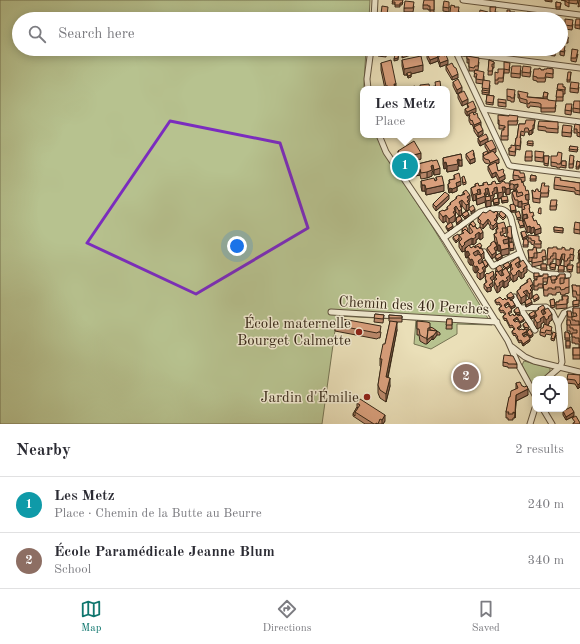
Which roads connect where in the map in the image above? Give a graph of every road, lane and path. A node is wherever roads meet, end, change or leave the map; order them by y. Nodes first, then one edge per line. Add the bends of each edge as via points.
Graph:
1 (375, 0) edge
2 (463, 0) edge
3 (374, 12) edge
4 (557, 12) edge
5 (568, 13) edge
6 (580, 15) edge
7 (370, 56) edge
8 (458, 56) edge
9 (487, 56) edge
10 (580, 68) edge
11 (368, 86) edge
12 (483, 109) junction
13 (580, 122) edge
14 (380, 138) edge
15 (580, 175) edge
16 (444, 238) junction
17 (484, 252) edge
18 (520, 253) junction
19 (568, 275) dead end
20 (514, 297) edge
21 (520, 308) junction
22 (580, 309) edge
23 (331, 312) dead end
24 (552, 312) junction
25 (564, 313) junction
26 (497, 322) junction
27 (558, 324) junction
28 (535, 330) dead end
29 (511, 347) junction
30 (525, 357) junction
31 (518, 364) junction
32 (560, 367) junction
33 (580, 372) edge
34 (550, 376) edge
35 (532, 388) edge
36 (534, 412) edge
37 (545, 412) edge
38 (530, 424) edge
39 (552, 424) edge

1 - 3 street
2 - 4 street
5 - 6 street
7 - 11 street
8 - 12 street
9 - 10 street
12 - 13 street
12 - 15 street via 509,165
14 - 16 street via 386,152
16 - 18 street via 480,212 501,208 512,218
16 - 26 street
17 - 18 street via 493,266
18 - 19 street via 528,267 536,271
20 - 21 street
21 - 24 street via 546,307
21 - 28 street
22 - 25 street
23 - 26 street, Chemin des 40 Perches
24 - 25 street
24 - 27 street
25 - 27 street
26 - 29 street
27 - 32 street via 562,362
29 - 30 street
29 - 31 street
30 - 31 street
30 - 32 street
31 - 35 street
32 - 33 street
32 - 34 street
36 - 38 street
37 - 39 street

